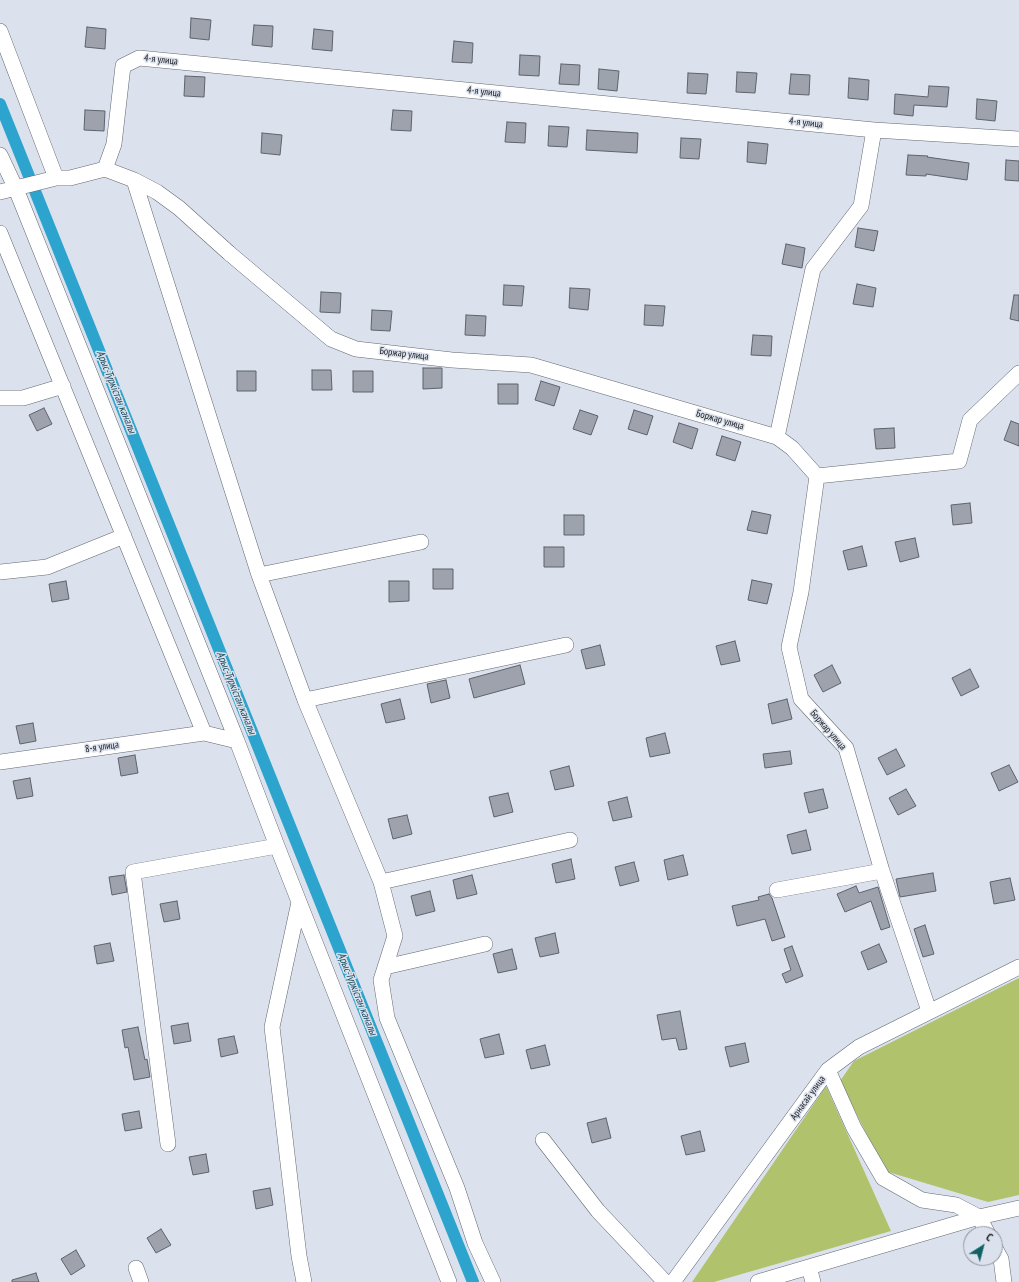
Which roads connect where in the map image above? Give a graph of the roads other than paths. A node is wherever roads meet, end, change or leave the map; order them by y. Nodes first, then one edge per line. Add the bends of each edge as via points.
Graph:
1 (0, 31) edge
2 (874, 130) junction
3 (1019, 139) edge
4 (1, 161) edge
5 (104, 169) junction
6 (56, 178) junction
7 (134, 180) junction
8 (26, 186) junction
9 (0, 192) edge
10 (0, 233) edge
11 (1019, 373) edge
12 (63, 386) junction
13 (0, 398) edge
14 (777, 437) junction
15 (816, 476) junction
16 (124, 536) junction
17 (421, 542) dead end
18 (0, 572) edge
19 (259, 575) junction
20 (566, 645) dead end
21 (305, 700) junction
22 (204, 733) junction
23 (237, 741) junction
24 (0, 762) edge
25 (570, 840) dead end
26 (277, 846) junction
27 (882, 871) junction
28 (381, 882) junction
29 (778, 890) dead end
30 (299, 902) junction
31 (485, 944) dead end
32 (385, 967) junction
33 (1019, 967) edge
34 (930, 1011) junction
35 (828, 1070) junction
36 (543, 1140) dead end
37 (168, 1144) dead end
38 (1019, 1208) edge
39 (979, 1217) junction
40 (984, 1226) edge
41 (809, 1266) junction
42 (1002, 1266) edge
43 (304, 1282) edge
44 (449, 1282) edge
45 (493, 1282) edge
46 (665, 1282) edge
47 (673, 1282) edge
48 (758, 1282) edge
49 (813, 1282) edge
50 (1004, 1282) edge

1 - 6 street
2 - 3 street, 4-я улица
2 - 5 street, 4-я улица via 139,58 123,66 114,144
2 - 14 street via 861,206 813,269
4 - 8 street
5 - 6 street via 70,178
5 - 7 street, Боржар улица
6 - 8 street
7 - 14 street, Боржар улица via 179,208 331,339 356,349 452,360 531,365
7 - 19 street
8 - 9 street
8 - 23 street
10 - 12 street
11 - 15 street via 970,420 959,462
12 - 13 street via 23,398
12 - 16 street
14 - 15 street, Боржар улица via 792,448
15 - 27 street, Боржар улица via 801,592 789,647 801,699 846,748
16 - 18 street via 47,567
16 - 22 street
17 - 19 street
19 - 21 street
20 - 21 street
21 - 28 street
22 - 23 street
22 - 24 street, 8-я улица
23 - 26 street
25 - 28 street
26 - 30 street
26 - 37 street via 133,872
27 - 29 street
27 - 34 street, Боржар улица
28 - 32 street via 395,936
30 - 43 street via 272,1027
30 - 44 street
31 - 32 street
32 - 45 street via 382,980 388,1018 457,1188 475,1243
33 - 34 street, Арнасай улица
34 - 35 street, Арнасай улица via 859,1048
35 - 39 street via 854,1128 883,1178 922,1200 956,1206
35 - 47 street, Арнасай улица
36 - 46 street via 598,1211
38 - 39 street
39 - 40 street
39 - 41 street
41 - 48 street
41 - 49 street
42 - 50 street

